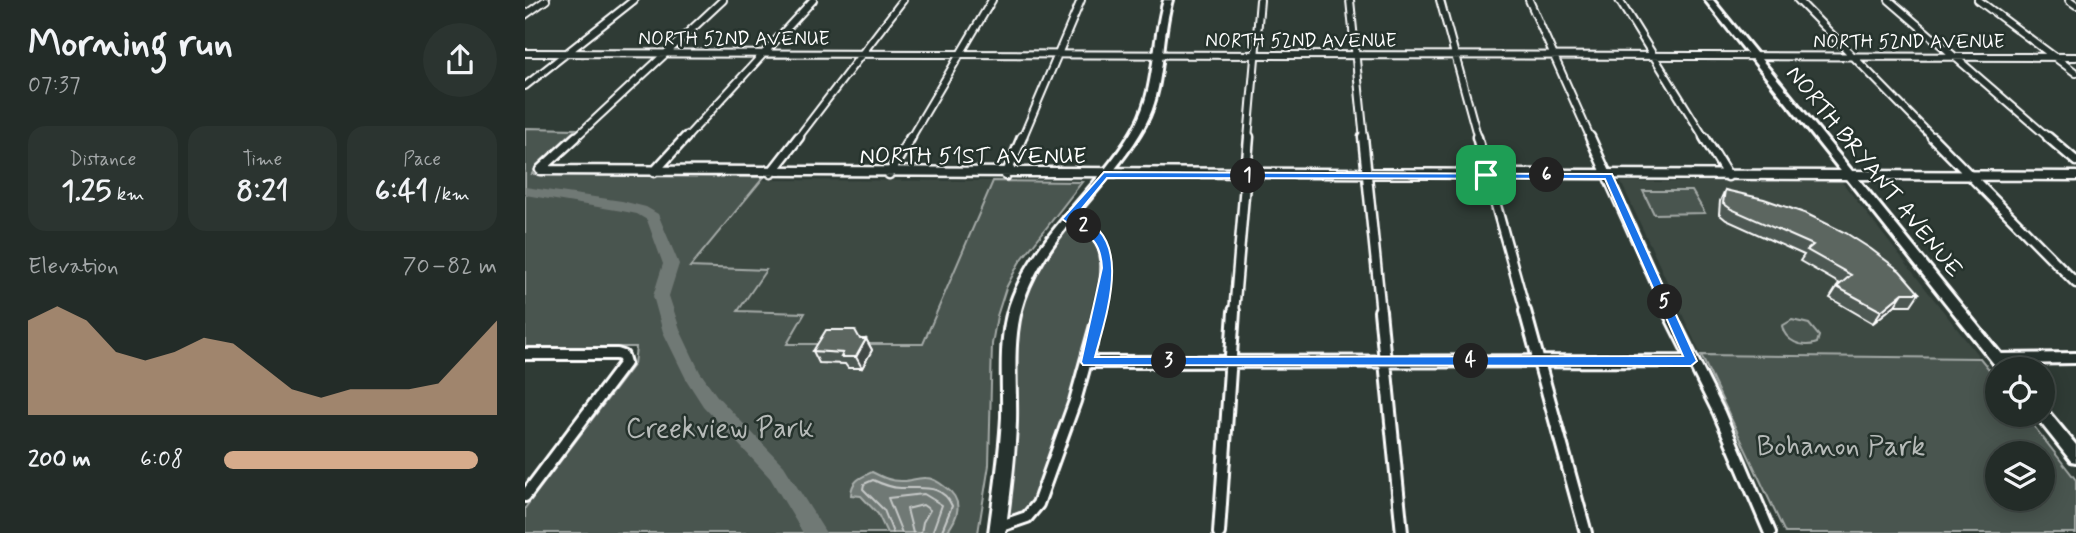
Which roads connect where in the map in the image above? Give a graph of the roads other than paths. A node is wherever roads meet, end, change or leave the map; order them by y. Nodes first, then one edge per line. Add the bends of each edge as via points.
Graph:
1 (546, 0) edge
2 (634, 0) edge
3 (723, 0) edge
4 (813, 0) edge
5 (902, 0) edge
6 (992, 0) edge
7 (1080, 0) edge
8 (1168, 0) edge
9 (1260, 0) edge
10 (1350, 0) edge
11 (1440, 0) edge
12 (1529, 0) edge
13 (1619, 0) edge
14 (1709, 0) edge
15 (1798, 0) edge
16 (1889, 0) edge
17 (1977, 0) edge
18 (2069, 0) edge
19 (2076, 5) edge
20 (525, 15) edge
21 (525, 53) edge
22 (567, 53) junction
23 (664, 54) junction
24 (762, 54) junction
25 (860, 55) junction
26 (958, 55) junction
27 (1057, 56) junction
28 (1157, 56) junction
29 (1255, 56) junction
30 (1355, 56) junction
31 (1455, 56) junction
32 (1554, 56) junction
33 (1853, 56) junction
34 (1654, 57) junction
35 (1754, 57) junction
36 (1955, 57) junction
37 (2054, 57) junction
38 (2076, 57) edge
39 (2076, 74) edge
40 (525, 86) edge
41 (2076, 161) edge
42 (654, 172) junction
43 (771, 173) junction
44 (888, 174) junction
45 (1006, 175) junction
46 (1104, 175) junction
47 (1366, 175) junction
48 (1486, 175) junction
49 (1245, 176) junction
50 (1608, 176) junction
51 (1728, 176) junction
52 (1849, 176) junction
53 (1970, 176) junction
54 (2076, 176) edge
55 (1067, 219) junction
56 (2076, 283) edge
57 (525, 354) edge
58 (1996, 357) edge
59 (2055, 358) edge
60 (2076, 358) edge
61 (1537, 360) junction
62 (1230, 361) junction
63 (1383, 361) junction
64 (1691, 361) junction
65 (1088, 362) junction
66 (2053, 427) edge
67 (2076, 456) edge
68 (525, 496) edge
69 (997, 530) edge
70 (1219, 533) edge
71 (1402, 533) edge
72 (1586, 533) edge
73 (1770, 533) edge

1 - 20 street
2 - 22 street
3 - 23 street
4 - 24 street
5 - 25 street
6 - 26 street
7 - 27 street
8 - 28 street
9 - 29 street
10 - 30 street
11 - 31 street
12 - 32 street
13 - 34 street
14 - 35 street, NORTH BRYANT AVENUE
15 - 33 street
16 - 36 street
17 - 37 street
18 - 19 street
21 - 22 street, NORTH 52ND AVENUE
22 - 23 street, NORTH 52ND AVENUE
22 - 40 street
23 - 24 street, NORTH 52ND AVENUE
23 - 42 street, NORTH 51ST AVENUE via 541,167 541,171
24 - 25 street, NORTH 52ND AVENUE
24 - 42 street
25 - 26 street, NORTH 52ND AVENUE
25 - 43 street
26 - 27 street, NORTH 52ND AVENUE
26 - 44 street
27 - 28 street, NORTH 52ND AVENUE
27 - 45 street
28 - 29 street, NORTH 52ND AVENUE
28 - 46 street via 1155,86 1143,121
29 - 30 street, NORTH 52ND AVENUE
29 - 49 street
30 - 31 street, NORTH 52ND AVENUE
30 - 47 street
31 - 32 street, NORTH 52ND AVENUE
31 - 48 street
32 - 34 street, NORTH 52ND AVENUE
32 - 50 street
33 - 35 street, NORTH 52ND AVENUE
33 - 36 street, NORTH 52ND AVENUE
33 - 53 street
34 - 35 street, NORTH 52ND AVENUE
34 - 51 street
35 - 52 street, NORTH BRYANT AVENUE
36 - 37 street, NORTH 52ND AVENUE
36 - 41 street
37 - 38 street, NORTH 52ND AVENUE
37 - 39 street
42 - 43 street, NORTH 51ST AVENUE
43 - 44 street, NORTH 51ST AVENUE
44 - 45 street, NORTH 51ST AVENUE
45 - 46 street, NORTH 51ST AVENUE
46 - 49 street, NORTH 51ST AVENUE
46 - 55 street
47 - 48 street, NORTH 51ST AVENUE
47 - 49 street, NORTH 51ST AVENUE
47 - 63 street
48 - 50 street, NORTH 51ST AVENUE
48 - 61 street
49 - 62 street
50 - 51 street, NORTH 51ST AVENUE
50 - 64 street
51 - 52 street, NORTH 51ST AVENUE
52 - 53 street, NORTH 51ST AVENUE
52 - 58 street, NORTH BRYANT AVENUE
53 - 54 street, NORTH 51ST AVENUE
53 - 56 street
55 - 65 street via 1090,231 1107,256 1100,315
55 - 69 street via 1028,276 1012,320 1009,419
57 - 68 street via 617,354 625,359
59 - 60 street
61 - 63 street
61 - 64 street
61 - 72 street
62 - 63 street
62 - 65 street
62 - 70 street
63 - 71 street
64 - 73 street via 1719,413
65 - 69 street via 1038,504 1027,517
66 - 67 street

